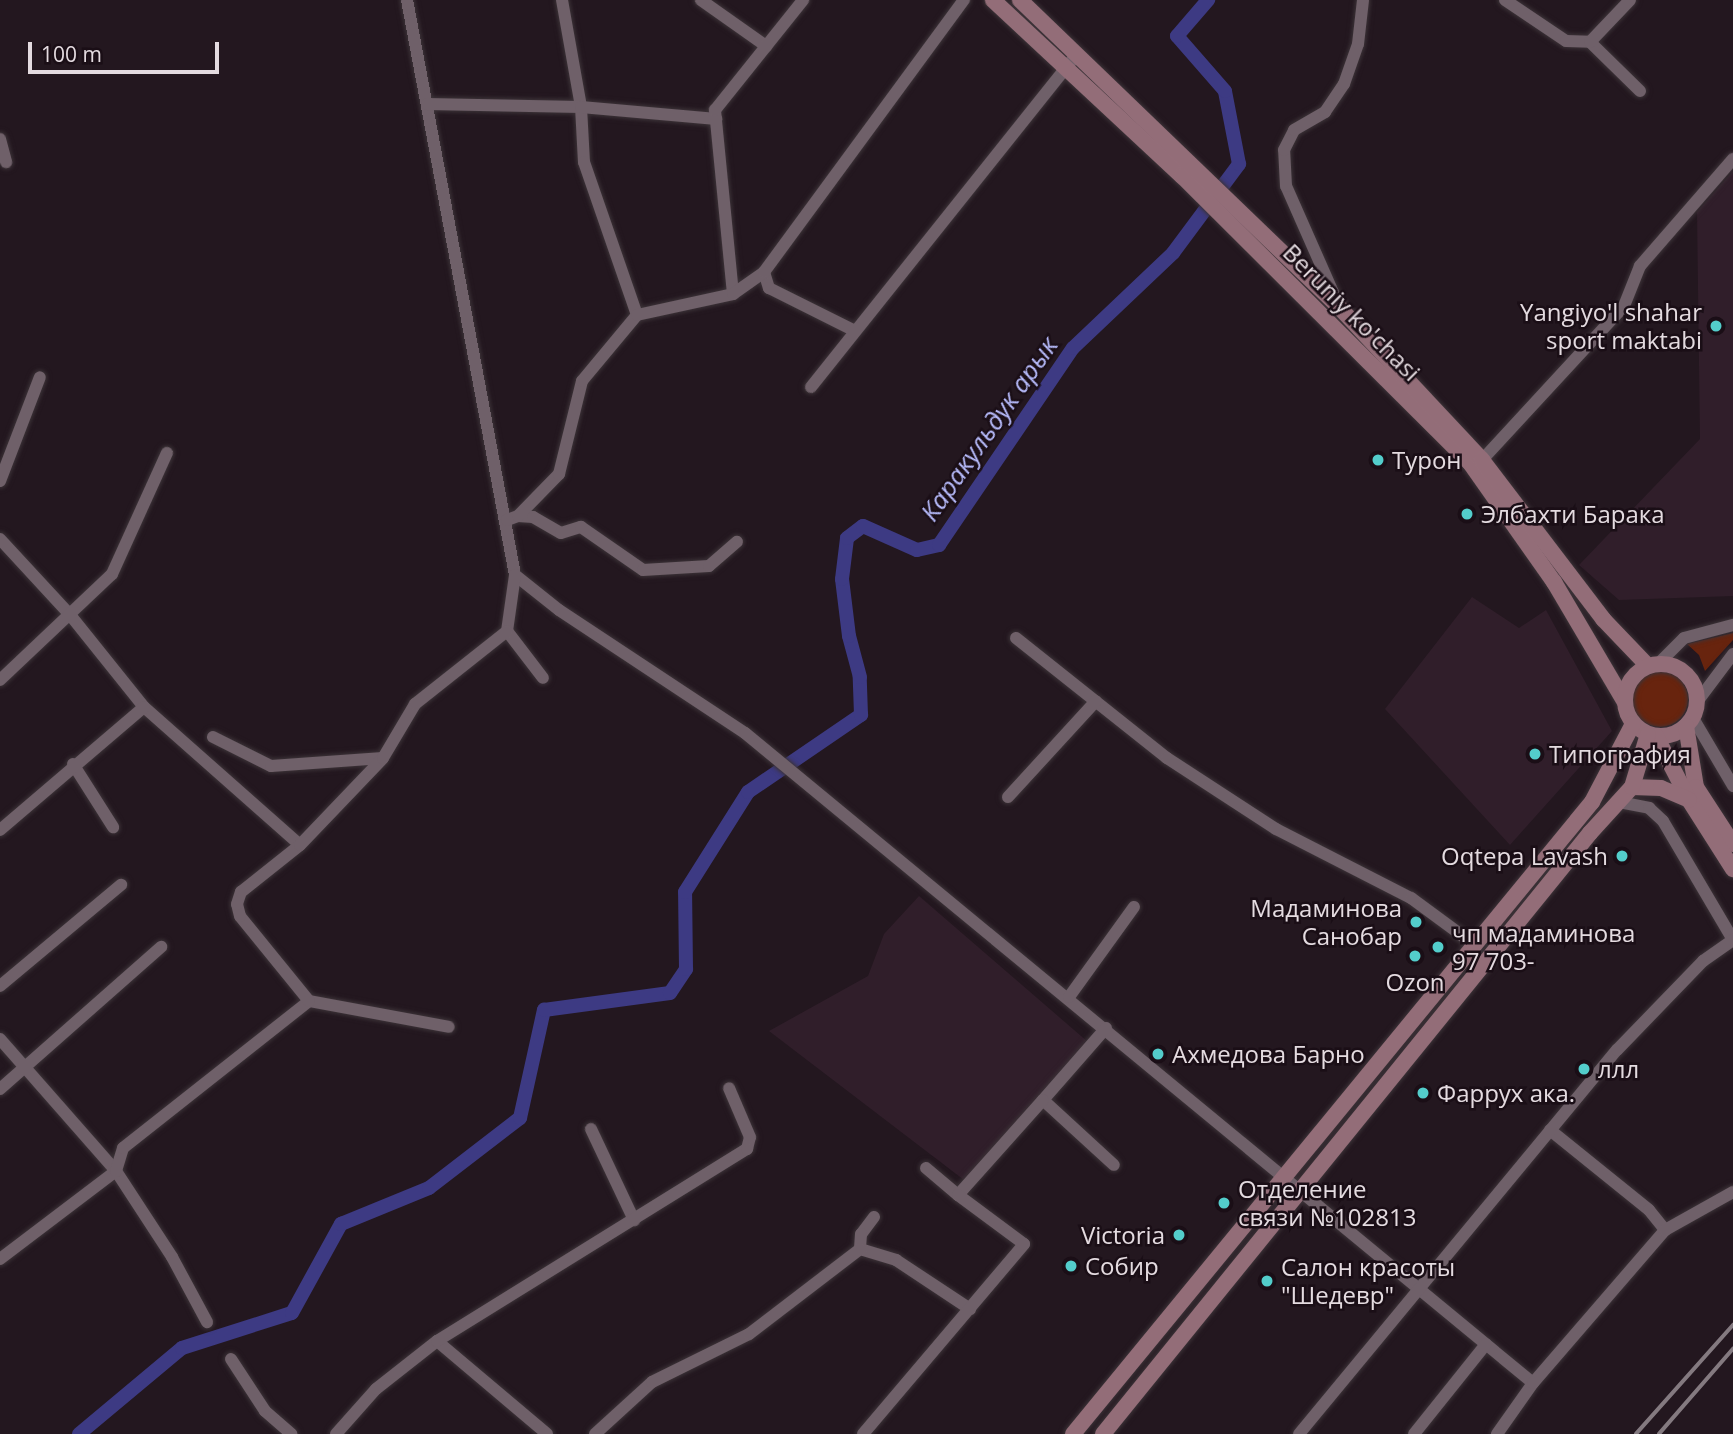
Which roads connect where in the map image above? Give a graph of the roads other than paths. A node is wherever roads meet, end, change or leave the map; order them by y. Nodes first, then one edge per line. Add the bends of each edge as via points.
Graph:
1 (407, 0) edge
2 (562, 0) edge
3 (701, 0) edge
4 (803, 0) edge
5 (964, 0) edge
6 (993, 0) edge
7 (1020, 0) edge
8 (1363, 0) edge
9 (1505, 0) edge
10 (1630, 0) edge
11 (1590, 42) junction
12 (766, 46) junction
13 (1077, 54) junction
14 (1065, 66) junction
15 (1640, 92) dead end
16 (427, 104) junction
17 (581, 107) junction
18 (716, 119) junction
19 (0, 139) edge
20 (1733, 159) edge
21 (6, 162) dead end
22 (1187, 172) junction
23 (764, 272) junction
24 (733, 294) junction
25 (1335, 314) junction
26 (637, 315) junction
27 (855, 331) junction
28 (40, 377) dead end
29 (811, 387) dead end
30 (167, 453) dead end
31 (1482, 460) junction
32 (0, 481) edge
33 (513, 518) junction
34 (0, 539) edge
35 (737, 542) dead end
36 (515, 575) junction
37 (71, 616) junction
38 (1733, 625) edge
39 (508, 631) junction
40 (1016, 638) dead end
41 (1733, 654) edge
42 (1654, 665) junction
43 (543, 678) dead end
44 (0, 680) edge
45 (1096, 701) junction
46 (1624, 701) junction
47 (1697, 702) junction
48 (144, 707) junction
49 (1690, 722) junction
50 (1633, 724) junction
51 (1652, 735) junction
52 (213, 737) dead end
53 (383, 758) junction
54 (73, 764) junction
55 (1733, 786) edge
56 (1632, 787) junction
57 (1008, 797) dead end
58 (1689, 800) junction
59 (1619, 802) junction
60 (113, 827) dead end
61 (0, 830) edge
62 (1733, 844) edge
63 (300, 845) junction
64 (1733, 869) edge
65 (121, 885) dead end
66 (1134, 907) dead end
67 (1733, 940) edge
68 (1475, 945) junction
69 (161, 947) dead end
70 (0, 986) edge
71 (1069, 998) junction
72 (309, 1001) junction
73 (449, 1027) dead end
74 (1106, 1028) junction
75 (0, 1039) edge
76 (25, 1067) junction
77 (729, 1088) dead end
78 (0, 1089) edge
79 (1043, 1100) junction
80 (592, 1129) dead end
81 (1550, 1130) junction
82 (1114, 1165) dead end
83 (926, 1168) dead end
84 (116, 1171) junction
85 (1284, 1180) junction
86 (1733, 1192) edge
87 (1300, 1193) junction
88 (958, 1195) junction
89 (874, 1217) dead end
90 (634, 1220) junction
91 (1665, 1230) junction
92 (860, 1249) junction
93 (0, 1259) edge
94 (1417, 1287) junction
95 (970, 1309) junction
96 (207, 1322) dead end
97 (437, 1340) junction
98 (1486, 1344) junction
99 (231, 1359) dead end
100 (1533, 1383) junction
101 (291, 1434) edge
102 (336, 1434) edge
103 (547, 1434) edge
104 (595, 1434) edge
105 (863, 1434) edge
106 (1073, 1434) edge
107 (1102, 1434) edge
108 (1299, 1434) edge
109 (1414, 1434) edge
110 (1497, 1434) edge

1 - 16 street
2 - 17 street
3 - 12 street
4 - 12 street
5 - 23 street
6 - 14 main road, Beruniy ko'chasi
7 - 13 main road, Beruniy ko'chasi
8 - 25 street via 1358,44 1344,84 1325,112 1294,130 1284,150 1286,186
9 - 11 street via 1566,41
10 - 11 street
11 - 15 street
12 - 18 street via 715,110
13 - 14 street
13 - 22 main road, Beruniy ko'chasi
14 - 22 main road, Beruniy ko'chasi
14 - 27 street
16 - 17 street
16 - 33 street
17 - 18 street
17 - 26 street via 584,162
18 - 24 street
19 - 21 street
20 - 31 street via 1640,266 1624,306
22 - 25 main road, Beruniy ko'chasi
23 - 24 street
23 - 27 street via 769,288
24 - 26 street
25 - 31 main road, Beruniy ko'chasi
25 - 46 main road, Beruniy ko'chasi via 1470,463 1554,582
26 - 33 street via 582,381 559,474
27 - 29 street
28 - 32 street
30 - 37 street via 112,574
31 - 42 main road, Beruniy ko'chasi via 1586,598
33 - 35 street via 533,517 562,533 582,527 643,570 709,566
33 - 36 street
34 - 37 street
36 - 39 street
36 - 71 street via 559,610 745,733
37 - 44 street
37 - 48 street
38 - 42 street via 1684,638
39 - 43 street
39 - 53 street via 415,704
40 - 45 street
41 - 47 street
42 - 46 main road via 1630,680
42 - 47 main road, Beruniy ko'chasi via 1682,670 1691,679
45 - 57 street
45 - 68 street via 1167,758 1276,829 1411,898
46 - 50 main road, Beruniy ko'chasi
47 - 49 main road
48 - 54 street
48 - 63 street
49 - 51 main road
49 - 55 street
49 - 62 main road via 1696,787
50 - 51 main road
50 - 68 main road via 1592,802
51 - 56 main road
51 - 58 main road
52 - 53 street via 271,766
53 - 63 street
54 - 60 street
54 - 61 street
56 - 58 main road via 1661,788
56 - 59 main road
58 - 64 main road
59 - 67 street via 1649,808 1663,821
59 - 87 main road
63 - 72 street via 241,892 237,904 240,916
65 - 70 street
66 - 71 street
67 - 81 street via 1703,961
68 - 85 main road
69 - 76 street
71 - 74 street
72 - 73 street
72 - 84 street via 123,1148
74 - 79 street
74 - 85 street
75 - 76 street
76 - 78 street
76 - 84 street
77 - 90 street via 750,1137 747,1149
79 - 82 street
79 - 88 street
80 - 90 street
81 - 91 street via 1649,1210
81 - 94 street
83 - 88 street
84 - 93 street
84 - 96 street via 172,1257
85 - 87 street
85 - 106 main road
86 - 91 street
87 - 94 street
87 - 107 main road
88 - 95 street via 1024,1244
89 - 92 street via 861,1234
90 - 97 street
91 - 100 street
92 - 95 street via 896,1261
92 - 104 street via 749,1334 652,1382
94 - 98 street
94 - 108 street
95 - 105 street
97 - 102 street via 376,1389
97 - 103 street
98 - 100 street
98 - 109 street
99 - 101 street via 265,1411
100 - 110 street

